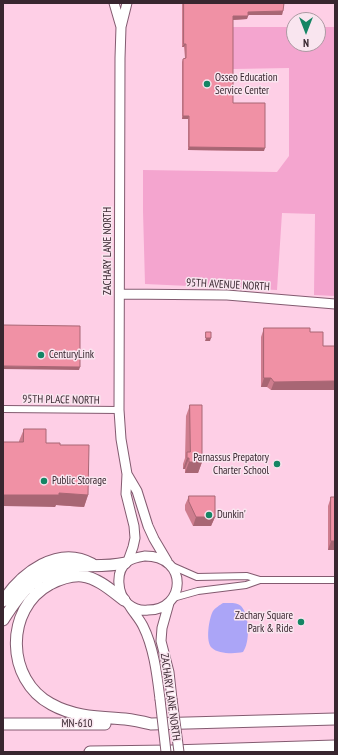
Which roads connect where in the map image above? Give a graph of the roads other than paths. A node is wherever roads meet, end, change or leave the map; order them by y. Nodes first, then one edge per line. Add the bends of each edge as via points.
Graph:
1 (114, 3) edge
2 (127, 3) edge
3 (121, 27) junction
4 (120, 294) junction
5 (335, 304) edge
6 (3, 409) edge
7 (120, 410) junction
8 (127, 474) junction
9 (127, 562) junction
10 (170, 564) junction
11 (94, 566) junction
12 (260, 580) junction
13 (335, 580) edge
14 (3, 601) edge
15 (171, 601) junction
16 (126, 602) junction
17 (3, 620) edge
18 (335, 719) edge
19 (3, 724) edge
20 (152, 724) junction
21 (335, 746) edge
22 (90, 752) edge
23 (166, 752) edge
24 (178, 752) edge

1 - 3 main road, ZACHARY LANE NORTH
2 - 3 main road, ZACHARY LANE NORTH
3 - 4 main road, ZACHARY LANE NORTH
4 - 5 main road, 95TH AVENUE NORTH via 227,295
4 - 7 main road, ZACHARY LANE NORTH
6 - 7 street, 95TH PLACE NORTH
7 - 8 main road, ZACHARY LANE NORTH via 121,439
8 - 9 main road, ZACHARY LANE NORTH via 126,494 135,538
8 - 10 main road, ZACHARY LANE NORTH via 137,491 154,540
9 - 10 main road via 153,556
9 - 11 highway
9 - 16 main road via 120,574 119,582 120,591
10 - 12 street via 198,577 247,576
10 - 15 main road via 175,570 177,583
11 - 14 highway via 73,557 48,562 20,580
11 - 17 highway via 73,566 44,575 20,594
12 - 13 street
12 - 15 street via 246,586 198,591
15 - 16 main road via 162,607 149,610 135,608
15 - 24 main road, ZACHARY LANE NORTH, bridge via 162,628 161,641 169,672
16 - 20 highway via 98,581 83,576 62,578 47,586 31,601 20,621 15,646 18,663 29,686 42,699 56,707 82,715
16 - 23 main road, ZACHARY LANE NORTH, bridge via 139,619 148,638 155,666
18 - 20 highway
19 - 20 highway, MN-610
21 - 22 highway

